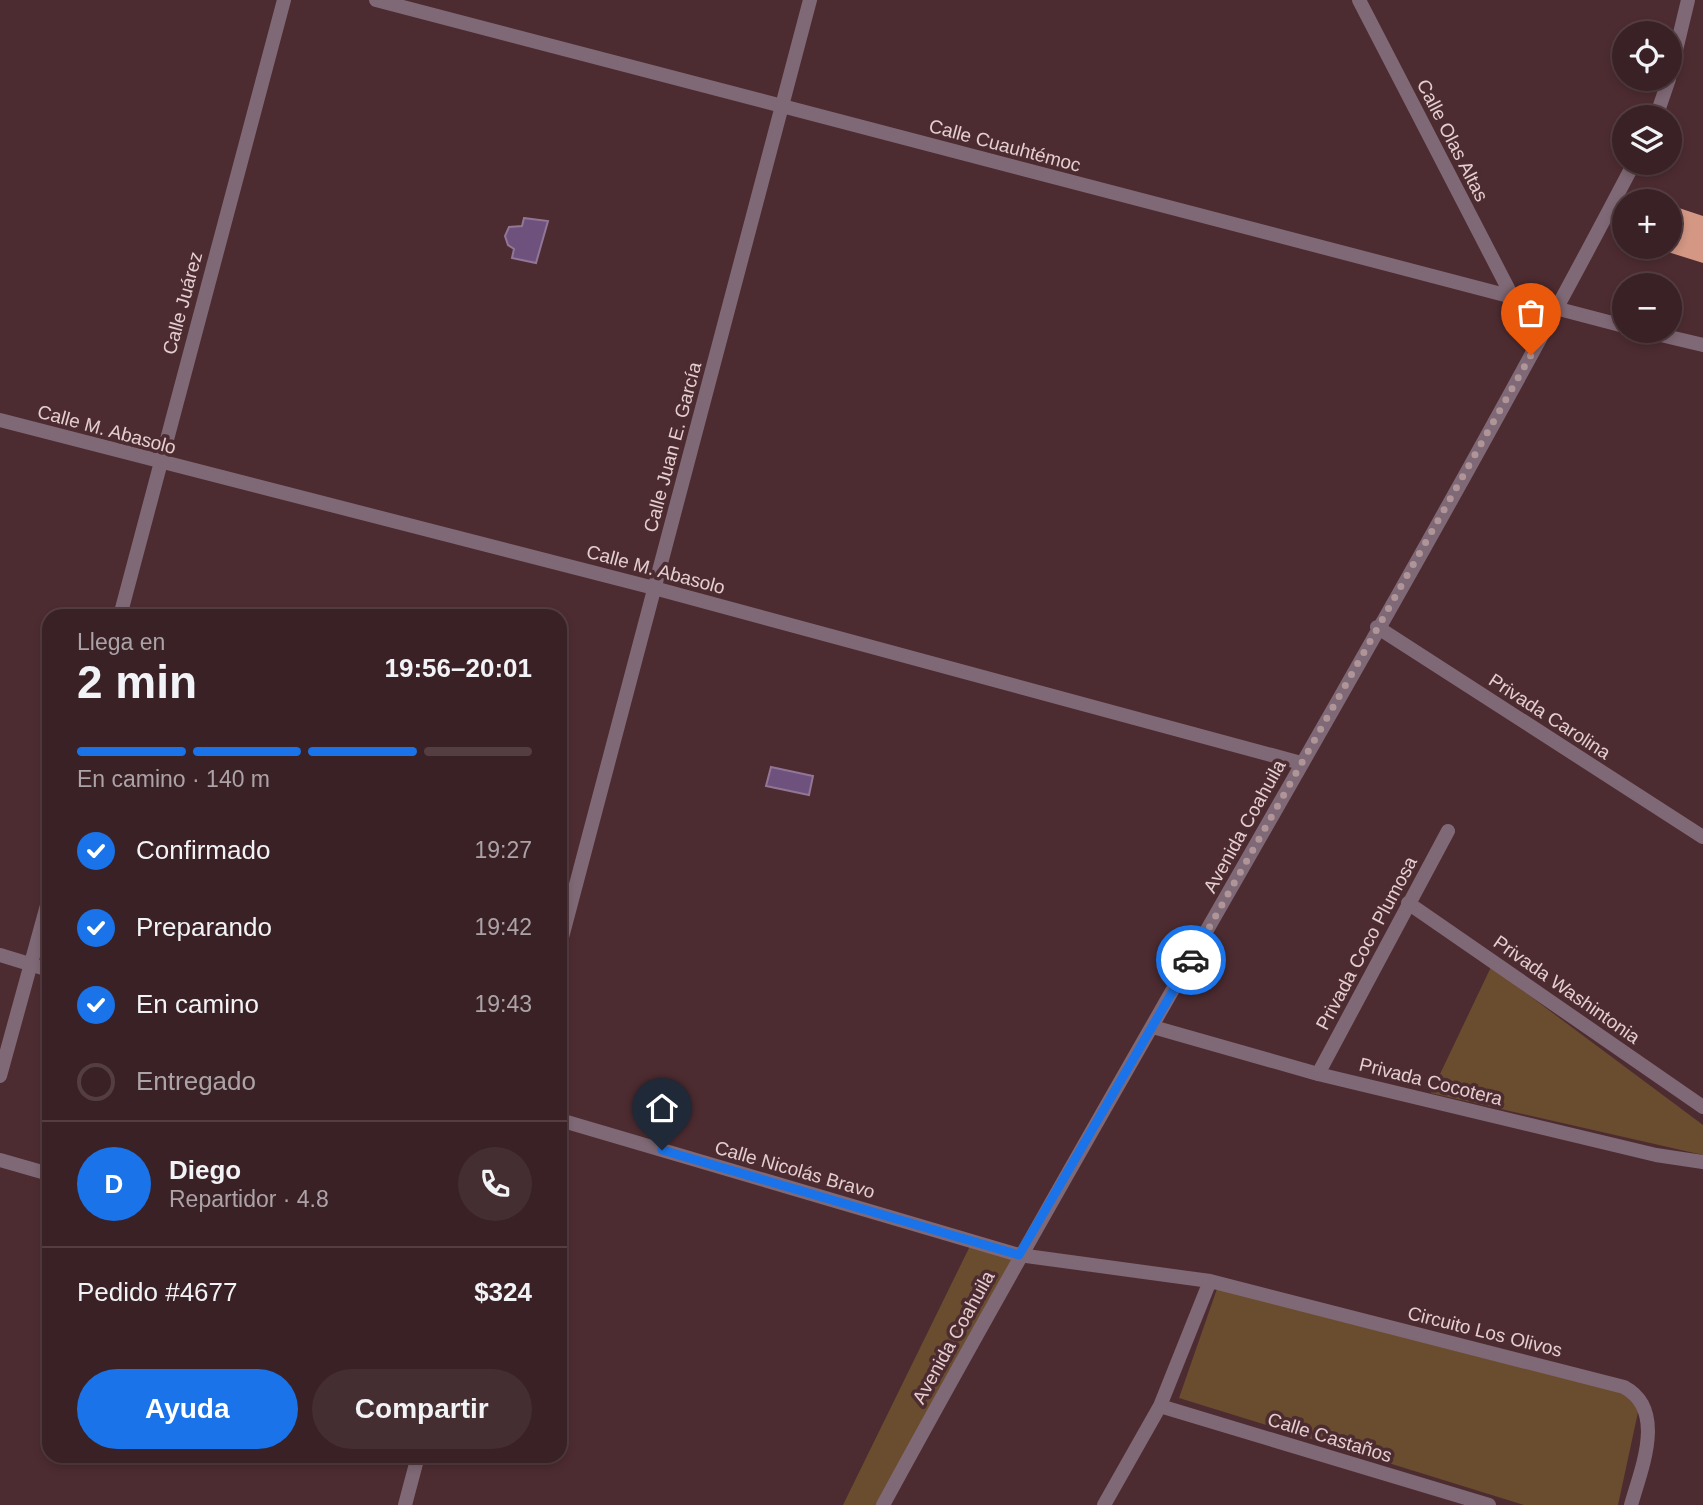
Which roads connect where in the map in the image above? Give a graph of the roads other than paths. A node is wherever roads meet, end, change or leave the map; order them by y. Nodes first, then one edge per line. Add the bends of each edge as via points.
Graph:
1 (284, 0) edge
2 (376, 0) edge
3 (810, 0) edge
4 (1359, 0) edge
5 (1688, 0) edge
6 (1682, 24) edge
7 (782, 107) junction
8 (1628, 175) edge
9 (1513, 298) junction
10 (1557, 309) junction
11 (1612, 323) edge
12 (1682, 340) edge
13 (1703, 345) edge
14 (0, 420) edge
15 (158, 463) junction
16 (654, 588) junction
17 (122, 609) edge
18 (1377, 627) junction
19 (1301, 763) junction
20 (1448, 831) dead end
21 (1703, 837) edge
22 (1408, 903) junction
23 (567, 918) edge
24 (42, 926) edge
25 (0, 955) edge
26 (32, 965) junction
27 (42, 968) edge
28 (1153, 1027) junction
29 (1318, 1074) junction
30 (0, 1076) edge
31 (1703, 1107) edge
32 (567, 1122) edge
33 (0, 1160) edge
34 (1703, 1162) edge
35 (42, 1172) edge
36 (1019, 1255) junction
37 (1210, 1281) junction
38 (1160, 1406) junction
39 (416, 1463) edge
40 (404, 1505) edge
41 (883, 1505) edge
42 (1104, 1505) edge
43 (1489, 1505) edge
44 (1631, 1505) edge

1 - 15 street, Calle Juárez
2 - 7 street, Calle Cuauhtémoc
3 - 7 street, Calle Juan E. García
4 - 9 street, Calle Olas Altas
5 - 6 street
7 - 9 street, Calle Cuauhtémoc
7 - 16 street, Calle Juan E. García
8 - 10 street, Avenida Coahuila
9 - 10 street, Calle Cuauhtémoc
10 - 11 street, Calle Cuauhtémoc
10 - 18 street, Avenida Coahuila
12 - 13 street
14 - 15 street, Calle M. Abasolo
15 - 16 street, Calle M. Abasolo
15 - 17 street, Calle Juárez
16 - 19 street, Calle M. Abasolo
16 - 23 street, Calle Juan E. García
18 - 19 street, Avenida Coahuila
18 - 21 street, Privada Carolina
19 - 28 street, Avenida Coahuila
20 - 22 street, Privada Coco Plumosa
22 - 29 street, Privada Coco Plumosa
22 - 31 street, Privada Washintonia
24 - 26 street
25 - 26 street
26 - 27 street
26 - 30 street
28 - 29 street, Privada Cocotera
28 - 36 street, Avenida Coahuila
29 - 34 street, Privada Cocotera via 1656,1155
32 - 36 street, Calle Nicolás Bravo
33 - 35 street
36 - 37 street, Circuito Los Olivos
36 - 41 street, Avenida Coahuila
37 - 38 street
37 - 44 street, Circuito Los Olivos via 1636,1393 1648,1440
38 - 42 street
38 - 43 street, Calle Castaños
39 - 40 street

